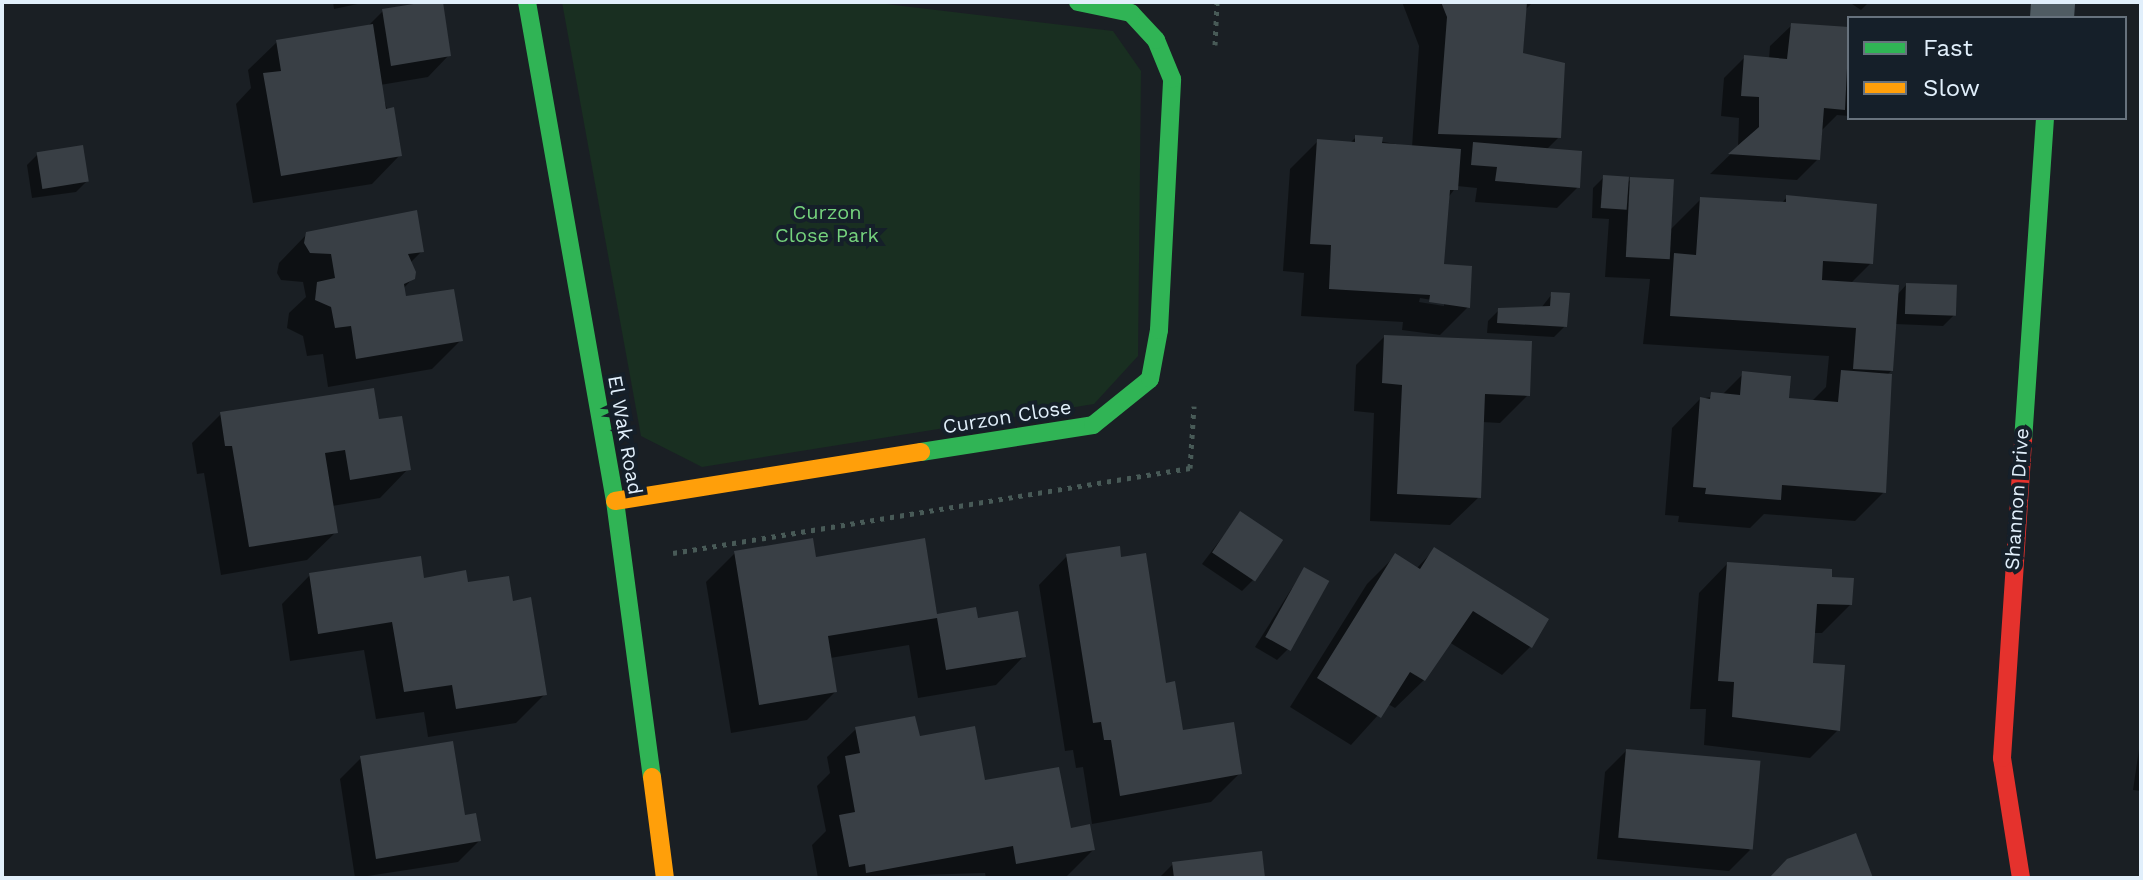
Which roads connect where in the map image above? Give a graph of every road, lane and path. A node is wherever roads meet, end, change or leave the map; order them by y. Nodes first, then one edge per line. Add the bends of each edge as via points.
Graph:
1 (527, 2) edge
2 (1078, 2) edge
3 (2045, 120) edge
4 (615, 501) junction
5 (665, 878) edge
6 (2021, 878) edge

1 - 4 street, El Wak Road
2 - 4 street, Curzon Close via 1131,13 1156,40 1172,79 1159,330 1150,379 1121,408 1093,425
3 - 6 street, Shannon Drive via 2002,758
4 - 5 street, El Wak Road

